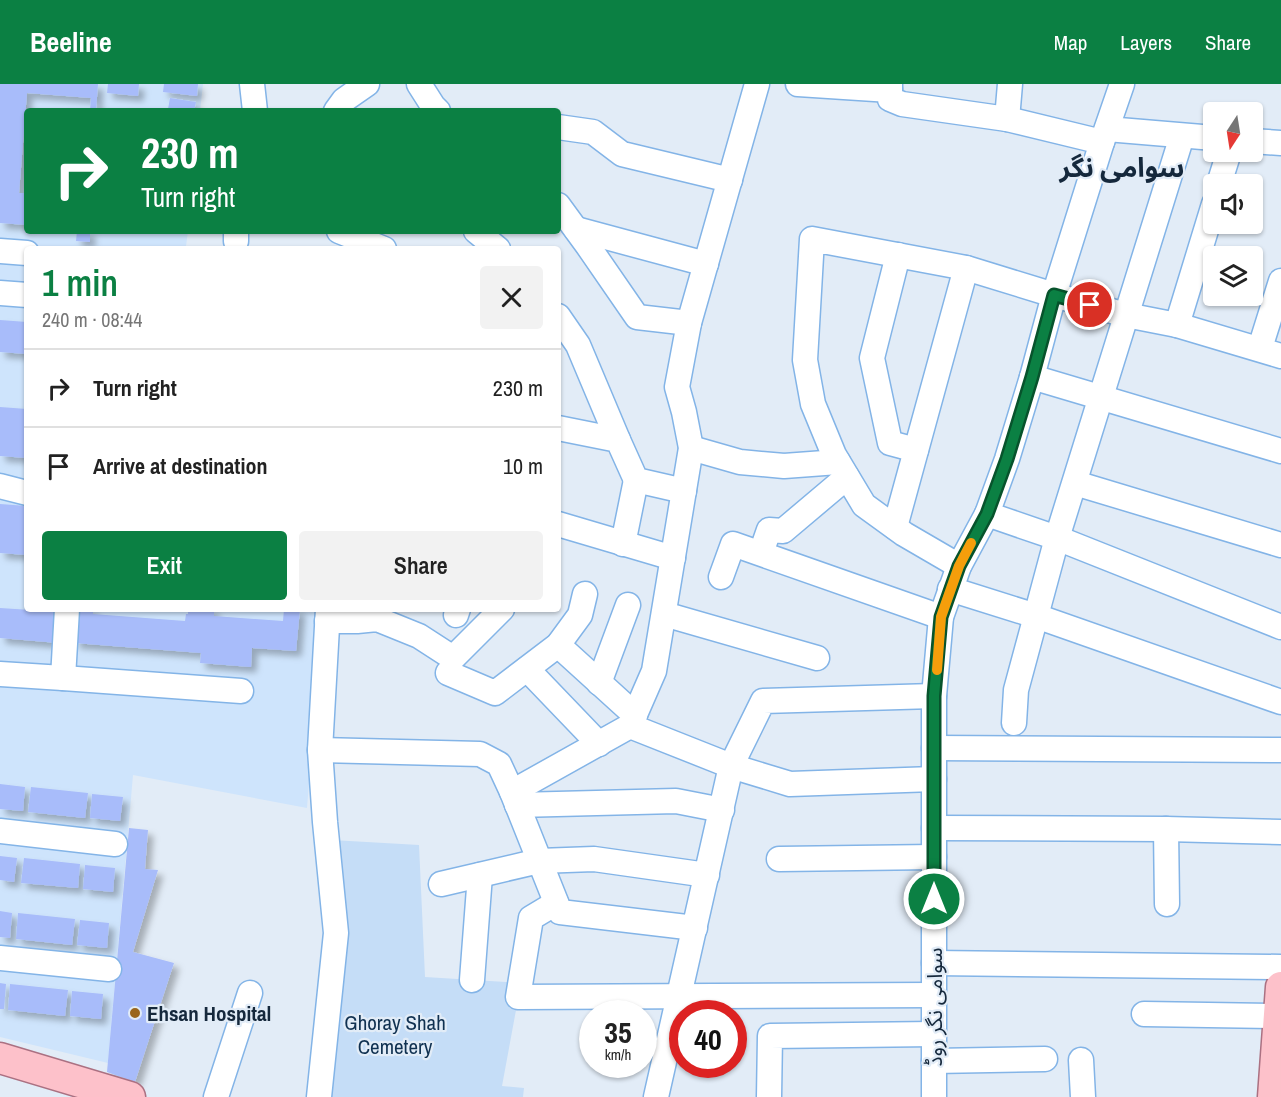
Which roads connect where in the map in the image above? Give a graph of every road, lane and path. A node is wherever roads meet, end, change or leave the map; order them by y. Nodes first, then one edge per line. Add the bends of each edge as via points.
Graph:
1 (252, 84) edge
2 (367, 84) edge
3 (419, 84) edge
4 (758, 84) edge
5 (798, 84) edge
6 (1010, 84) edge
7 (1122, 84) edge
8 (890, 87) edge
9 (255, 108) edge
10 (338, 108) edge
11 (435, 108) edge
12 (1007, 119) junction
13 (561, 128) edge
14 (1104, 136) junction
15 (1182, 136) junction
16 (1203, 137) edge
17 (1263, 142) edge
18 (1281, 143) edge
19 (730, 180) junction
20 (561, 209) edge
21 (576, 229) junction
22 (347, 234) edge
23 (480, 234) edge
24 (1205, 234) edge
25 (377, 246) edge
26 (494, 246) edge
27 (0, 251) edge
28 (24, 253) edge
29 (898, 255) junction
30 (706, 264) junction
31 (966, 268) junction
32 (1281, 281) edge
33 (0, 293) edge
34 (24, 295) edge
35 (1054, 295) junction
36 (1126, 315) junction
37 (561, 320) edge
38 (689, 323) junction
39 (1178, 325) junction
40 (1270, 352) edge
41 (1032, 377) junction
42 (1101, 397) junction
43 (561, 429) edge
44 (618, 440) junction
45 (691, 448) junction
46 (916, 450) junction
47 (1281, 451) edge
48 (843, 470) junction
49 (636, 480) junction
50 (1075, 483) junction
51 (0, 486) edge
52 (684, 491) junction
53 (24, 492) edge
54 (987, 514) junction
55 (561, 525) edge
56 (895, 527) junction
57 (1057, 538) junction
58 (623, 544) junction
59 (1281, 545) edge
60 (761, 553) junction
61 (673, 558) junction
62 (959, 566) junction
63 (721, 577) dead end
64 (950, 589) junction
65 (585, 594) dead end
66 (628, 605) dead end
67 (67, 612) edge
68 (499, 612) edge
69 (379, 614) edge
70 (664, 614) junction
71 (328, 615) edge
72 (1035, 616) junction
73 (941, 617) junction
74 (1281, 627) edge
75 (558, 645) junction
76 (817, 658) dead end
77 (527, 669) junction
78 (448, 673) dead end
79 (0, 674) edge
80 (63, 678) junction
81 (600, 683) junction
82 (241, 691) dead end
83 (934, 696) junction
84 (1281, 702) edge
85 (632, 721) junction
86 (1014, 723) dead end
87 (599, 744) junction
88 (934, 748) junction
89 (320, 750) junction
90 (1281, 750) edge
91 (731, 766) junction
92 (934, 779) junction
93 (515, 798) junction
94 (722, 810) junction
95 (934, 828) junction
96 (1166, 829) junction
97 (0, 831) edge
98 (1281, 832) edge
99 (115, 844) dead end
100 (934, 856) junction
101 (778, 859) dead end
102 (539, 861) junction
103 (480, 875) junction
104 (707, 875) junction
105 (441, 884) dead end
106 (556, 903) junction
107 (1167, 904) dead end
108 (695, 928) junction
109 (0, 958) edge
110 (934, 963) junction
111 (1281, 967) edge
112 (109, 969) dead end
113 (472, 980) dead end
114 (250, 993) dead end
115 (934, 995) junction
116 (680, 996) junction
117 (1280, 1002) edge
118 (1144, 1014) dead end
119 (934, 1034) junction
120 (0, 1058) edge
121 (1045, 1059) dead end
122 (1081, 1060) dead end
123 (934, 1061) junction
124 (119, 1095) edge
125 (216, 1097) edge
126 (319, 1097) edge
127 (656, 1097) edge
128 (769, 1097) edge
129 (934, 1097) edge
130 (1083, 1097) edge
131 (1273, 1097) edge

1 - 9 street
2 - 10 street via 344,99
3 - 11 street
4 - 19 street
5 - 8 street
6 - 12 street
7 - 14 street, سوامی نگر روڈ
8 - 12 street via 890,99 902,104
12 - 14 street
13 - 19 street via 593,132 622,154
14 - 15 street
14 - 35 street, سوامی نگر روڈ
15 - 16 street
15 - 36 street
17 - 18 street
19 - 30 street
20 - 21 street
21 - 30 street
21 - 38 street via 637,318
22 - 25 street
23 - 26 street
24 - 39 street
27 - 28 street
29 - 31 street
29 - 46 street via 872,358 890,444
29 - 48 street via 812,238 805,360 813,404
30 - 38 street
31 - 35 street
31 - 46 street
32 - 40 street
33 - 34 street
35 - 36 street
35 - 41 street, سوامی نگر روڈ
36 - 39 street
36 - 42 street
37 - 44 street via 578,345
38 - 45 street via 677,387
39 - 40 street
41 - 42 street
41 - 54 street, سوامی نگر روڈ
42 - 47 street
42 - 50 street
43 - 44 street
44 - 49 street
45 - 48 street via 740,462
45 - 52 street
46 - 56 street
48 - 56 street via 864,505
48 - 60 street via 783,531 769,530
49 - 52 street
49 - 58 street
50 - 57 street
50 - 59 street
51 - 53 street
52 - 61 street
54 - 57 street
54 - 62 street, سوامی نگر روڈ
55 - 58 street
56 - 62 street
57 - 72 street
57 - 74 street
58 - 61 street
60 - 63 street via 733,544
60 - 73 street
61 - 70 street
62 - 64 street, سوامی نگر روڈ
64 - 72 street
64 - 73 street, سوامی نگر روڈ
65 - 75 street via 580,615
66 - 81 street
67 - 80 street
68 - 69 street via 453,658
69 - 71 street via 357,621
70 - 76 street
70 - 85 street via 654,671
71 - 89 street
72 - 84 street
72 - 86 street via 1016,690
73 - 83 street, سوامی نگر روڈ
75 - 77 street
75 - 81 street
77 - 78 street via 495,693
77 - 87 street
79 - 80 street
80 - 82 street
81 - 85 street
83 - 88 street, سوامی نگر روڈ
83 - 91 street via 763,701
85 - 87 street
85 - 91 street
87 - 93 street
88 - 90 street
88 - 92 street, سوامی نگر روڈ
89 - 93 street via 480,754 499,764
89 - 126 street via 336,933
91 - 92 street via 790,784
91 - 94 street
92 - 95 street, سوامی نگر روڈ
93 - 94 street via 675,801
93 - 102 street
94 - 104 street
95 - 96 street
95 - 100 street, سوامی نگر روڈ
96 - 98 street
96 - 107 street
97 - 99 street
100 - 101 street
100 - 110 street, سوامی نگر روڈ
102 - 103 street
102 - 104 street via 594,859
102 - 106 street
103 - 105 street
103 - 113 street
104 - 108 street
106 - 108 street via 560,912
106 - 116 street via 531,918 518,997
108 - 116 street
109 - 112 street
110 - 111 street
110 - 115 street, سوامی نگر روڈ
114 - 125 street
115 - 116 street
115 - 119 street, سوامی نگر روڈ
116 - 127 street
117 - 118 street
117 - 131 main road
119 - 123 street, سوامی نگر روڈ
119 - 128 street via 770,1036
120 - 124 main road
121 - 123 street
122 - 130 street
123 - 129 street, سوامی نگر روڈ

